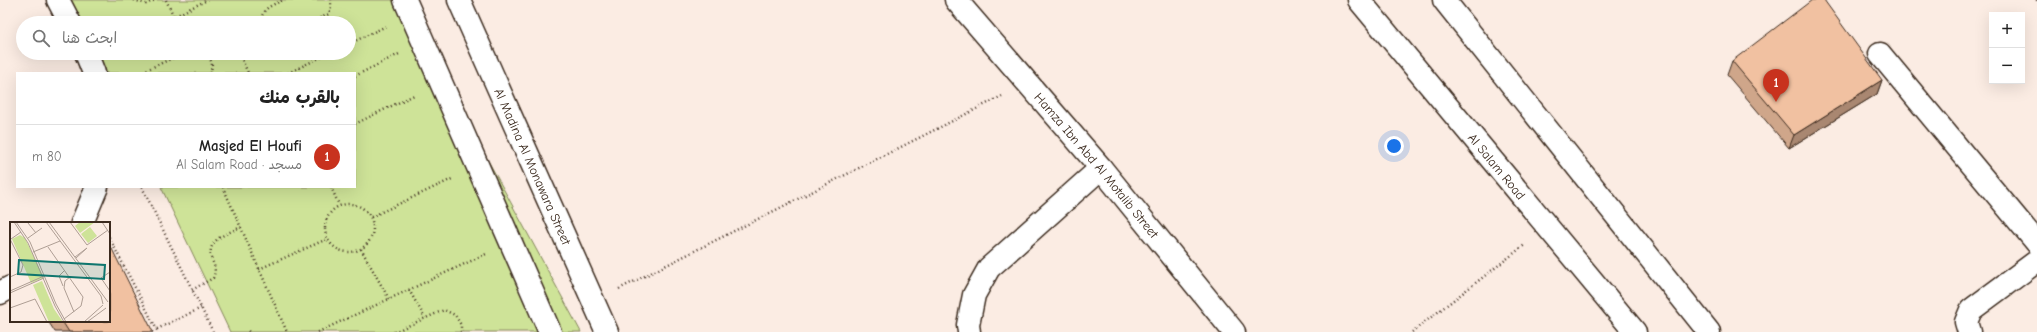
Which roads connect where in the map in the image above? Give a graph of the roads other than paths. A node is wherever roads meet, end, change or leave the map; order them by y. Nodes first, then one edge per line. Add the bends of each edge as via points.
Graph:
1 (58, 0) edge
2 (459, 0) edge
3 (956, 0) edge
4 (1360, 0) edge
5 (1444, 0) edge
6 (408, 7) edge
7 (66, 16) edge
8 (1880, 54) dead end
9 (89, 60) edge
10 (94, 72) edge
11 (1101, 168) junction
12 (97, 188) edge
13 (82, 222) edge
14 (2037, 243) edge
15 (2037, 261) edge
16 (10, 288) edge
17 (0, 293) edge
18 (1230, 330) edge
19 (550, 332) edge
20 (607, 332) edge
21 (969, 332) edge
22 (1635, 332) edge
23 (1709, 332) edge
24 (1969, 332) edge

1 - 7 street
2 - 20 street, Al Madina Al Monawara Street
3 - 11 street, Hamza Ibn Abd Al Motalib Street
4 - 22 street, Al Salam Road
5 - 23 street
6 - 19 street
8 - 14 street
9 - 10 street
11 - 18 street, Hamza Ibn Abd Al Motalib Street
11 - 21 street via 989,268 974,295
12 - 13 street
15 - 24 street via 1971,310 1966,322
16 - 17 street

